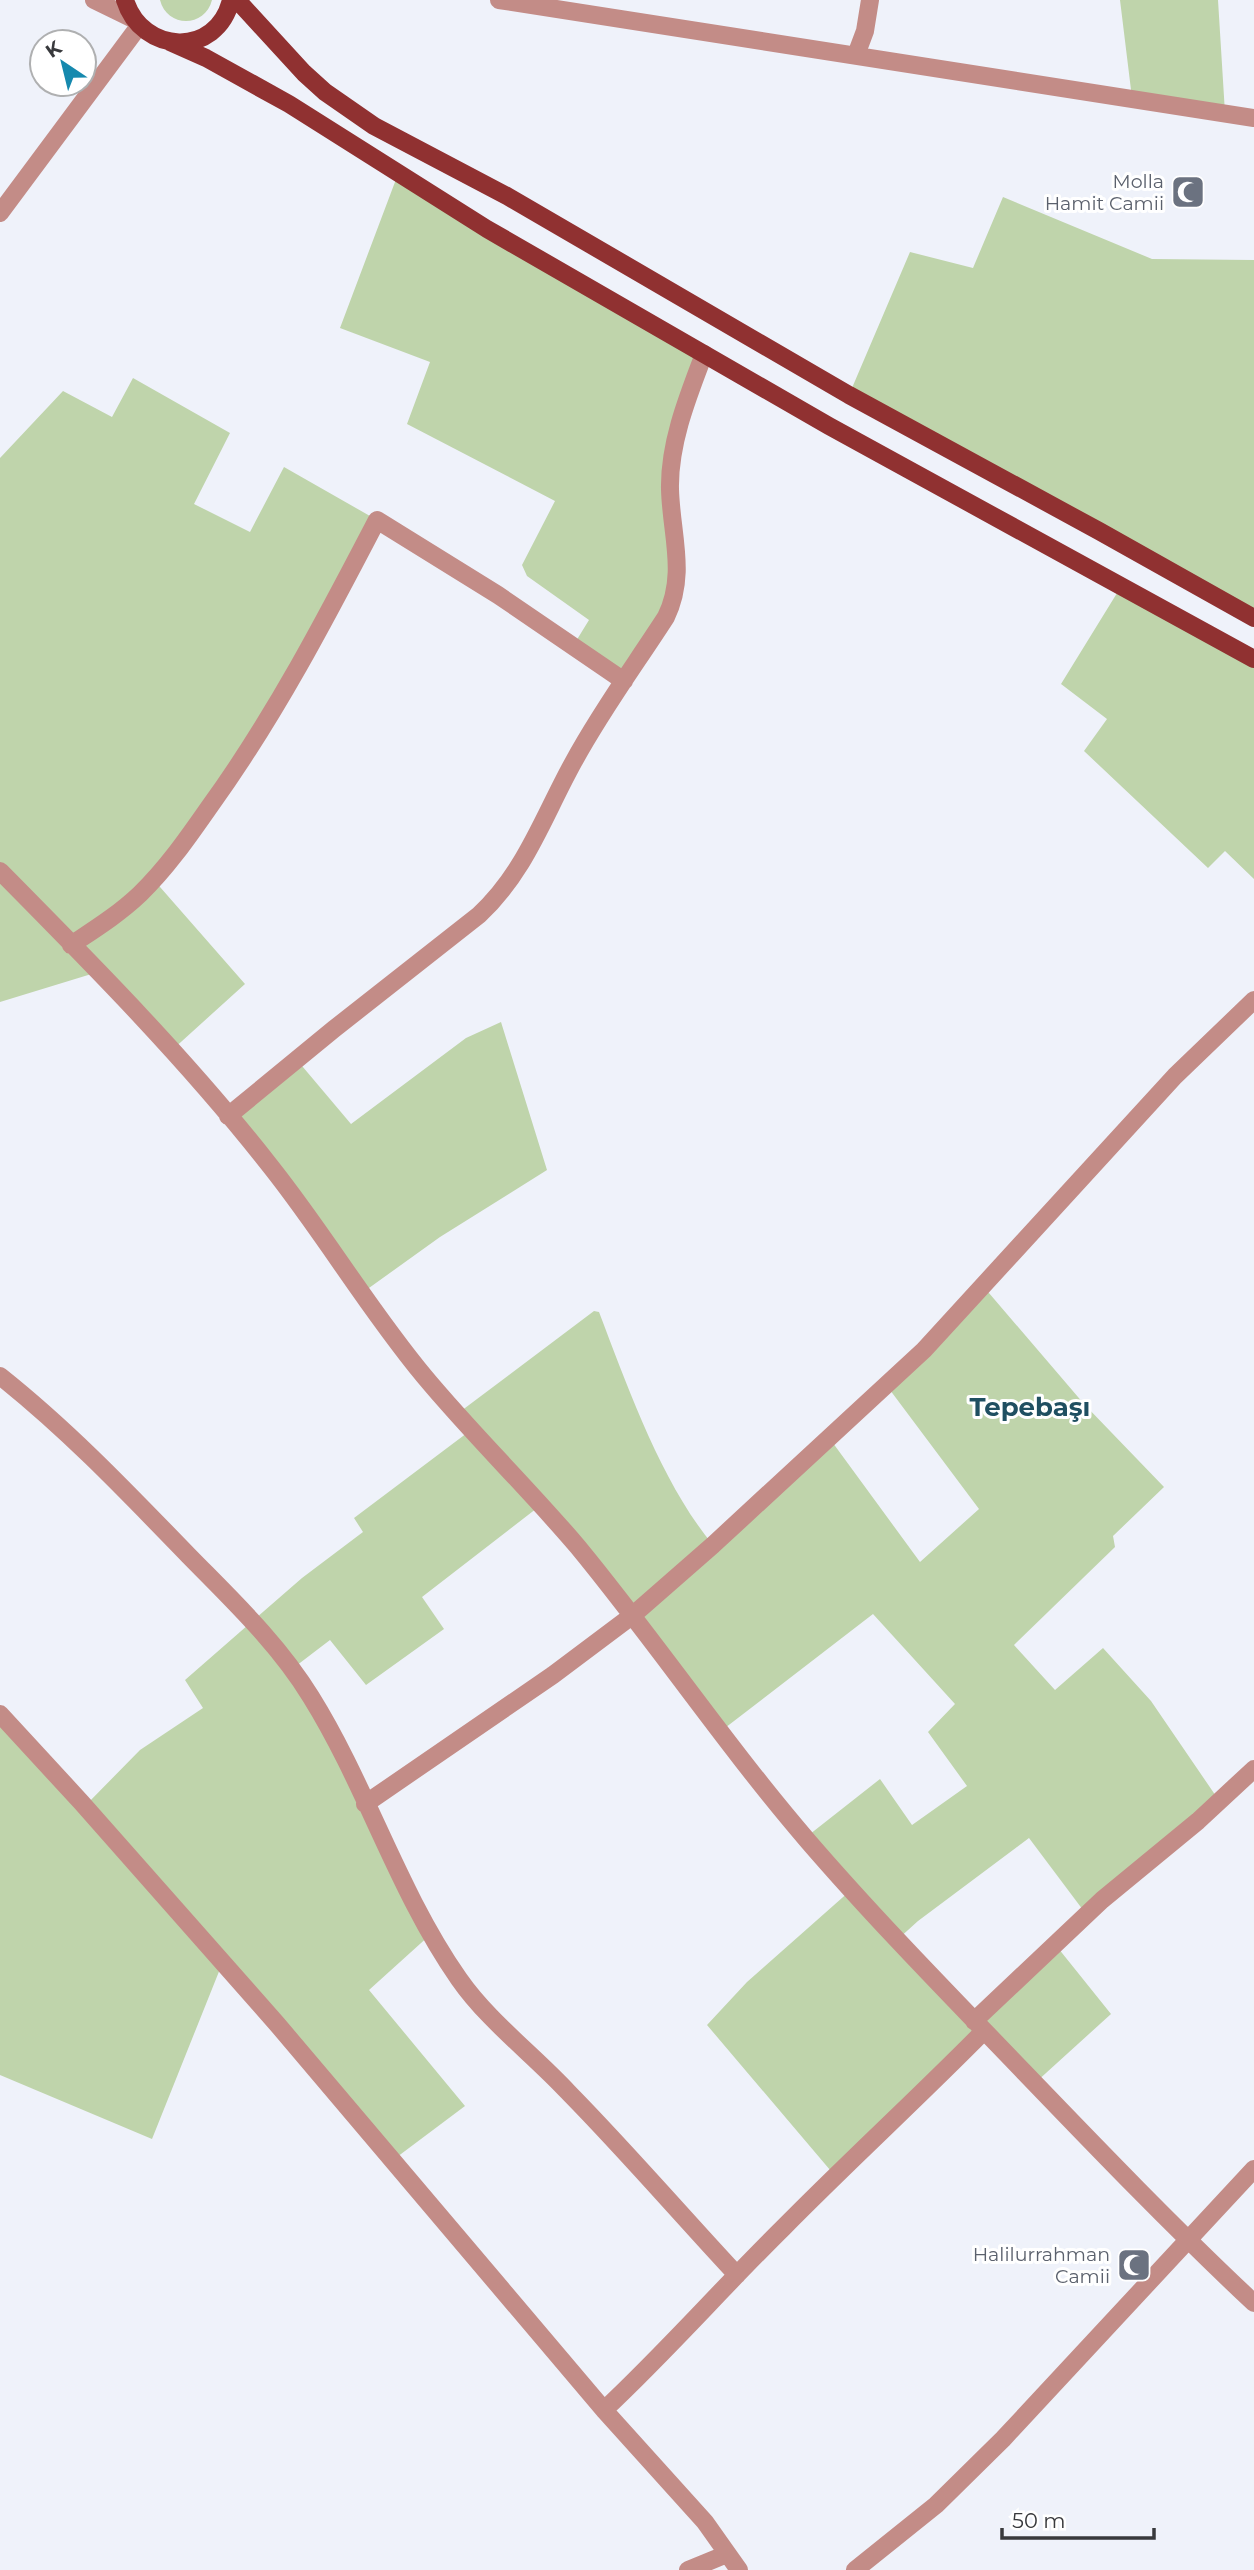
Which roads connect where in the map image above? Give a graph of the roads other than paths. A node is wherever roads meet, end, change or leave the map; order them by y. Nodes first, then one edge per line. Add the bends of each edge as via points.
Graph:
1 (93, 0) edge
2 (125, 0) edge
3 (231, 0) edge
4 (236, 0) edge
5 (499, 0) edge
6 (870, 0) edge
7 (136, 23) junction
8 (170, 42) junction
9 (856, 55) junction
10 (1254, 118) edge
11 (0, 213) edge
12 (704, 354) junction
13 (1254, 618) edge
14 (1254, 659) edge
15 (624, 681) junction
16 (0, 871) edge
17 (71, 945) junction
18 (1254, 1000) edge
19 (228, 1116) junction
20 (0, 1376) edge
21 (633, 1615) junction
22 (0, 1714) edge
23 (1254, 1769) edge
24 (365, 1804) junction
25 (979, 2026) junction
26 (1254, 2169) edge
27 (1188, 2241) junction
28 (737, 2275) junction
29 (1254, 2303) edge
30 (604, 2410) junction
31 (727, 2554) junction
32 (688, 2570) edge
33 (739, 2570) edge
34 (855, 2570) edge

1 - 7 street
2 - 7 main road
3 - 8 main road via 221,21 207,34
4 - 13 main road via 304,73 374,126 507,196 849,396
5 - 9 street
6 - 9 street
7 - 8 main road via 153,37
7 - 11 street
8 - 12 main road via 289,104 487,229
9 - 10 street
12 - 14 main road
12 - 15 street via 682,415 671,469 678,570 674,601
15 - 17 street via 377,520 287,688 212,803 140,894
15 - 19 street via 574,761 517,873 496,899
16 - 17 street
17 - 19 street
18 - 21 street via 1175,1076 924,1350
19 - 21 street via 303,1208 389,1334
20 - 24 street via 71,1436 263,1633 312,1697
21 - 24 street
21 - 25 street via 805,1838
22 - 30 street via 287,2036
23 - 25 street via 1078,1921
24 - 28 street via 422,1919 474,1998 568,2091
25 - 27 street
25 - 28 street
26 - 27 street
27 - 29 street
27 - 34 street via 1003,2440 936,2505
28 - 30 street
30 - 31 street via 705,2522
31 - 32 street
31 - 33 street

